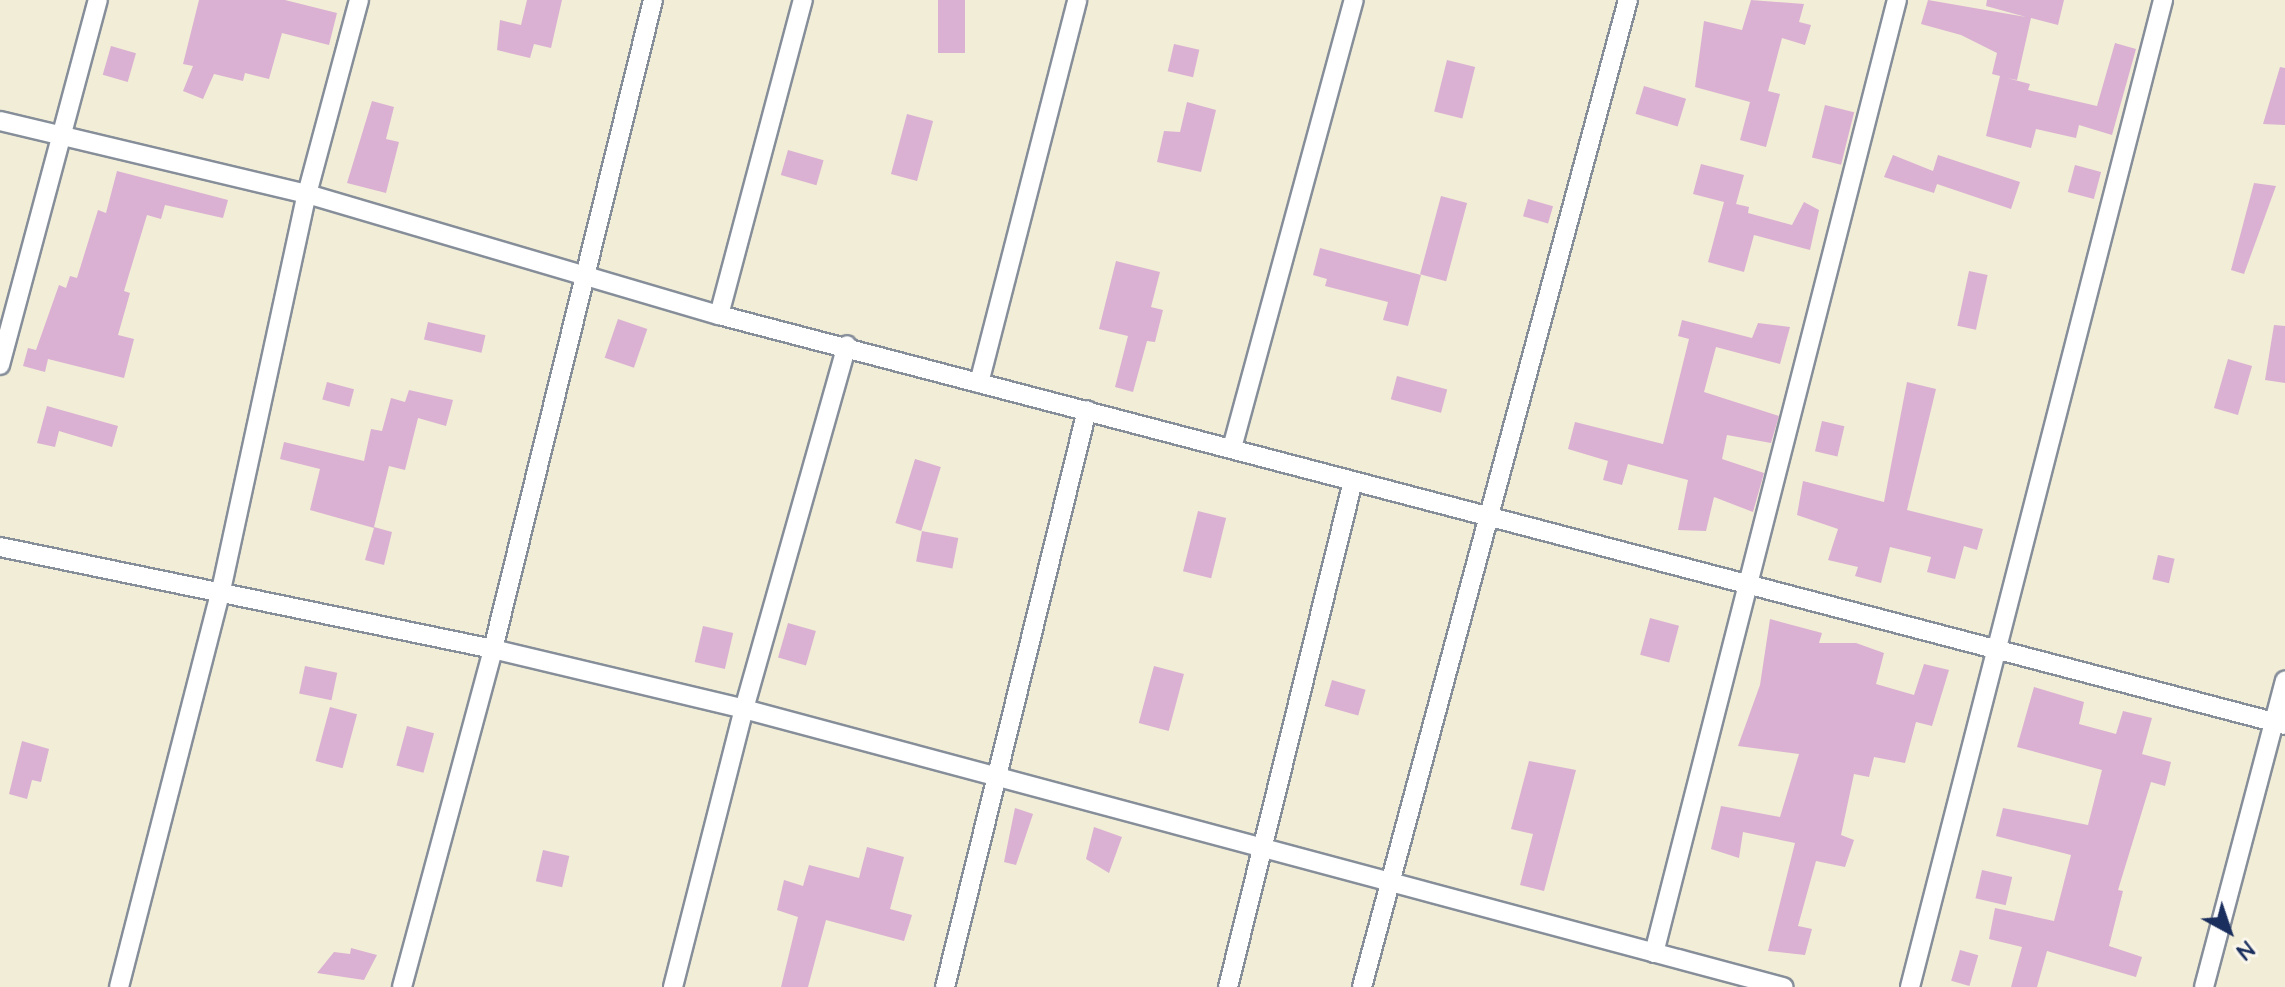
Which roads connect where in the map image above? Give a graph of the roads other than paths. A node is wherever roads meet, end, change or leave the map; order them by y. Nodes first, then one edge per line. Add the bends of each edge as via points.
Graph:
1 (98, 0) edge
2 (359, 0) edge
3 (653, 0) edge
4 (803, 0) edge
5 (1077, 0) edge
6 (1354, 0) edge
7 (1628, 0) edge
8 (1897, 0) edge
9 (2163, 0) edge
10 (0, 121) edge
11 (64, 137) junction
12 (307, 194) junction
13 (585, 278) junction
14 (719, 315) junction
15 (847, 345) junction
16 (0, 365) edge
17 (979, 383) junction
18 (1087, 410) junction
19 (1232, 448) junction
20 (1353, 481) junction
21 (1490, 519) junction
22 (0, 547) edge
23 (1747, 581) junction
24 (220, 595) junction
25 (1994, 646) junction
26 (493, 649) junction
27 (2285, 681) edge
28 (744, 709) junction
29 (2280, 724) edge
30 (997, 773) junction
31 (1263, 845) junction
32 (1390, 879) junction
33 (1654, 953) junction
34 (119, 987) edge
35 (402, 987) edge
36 (673, 987) edge
37 (945, 987) edge
38 (1228, 987) edge
39 (1362, 987) edge
40 (1783, 987) edge
41 (1910, 987) edge
42 (2204, 987) edge

1 - 11 street
2 - 12 street
3 - 13 street
4 - 14 street
5 - 17 street
6 - 19 street
7 - 21 street
8 - 23 street
9 - 25 street
10 - 11 street
11 - 12 street
11 - 16 street
12 - 13 street
12 - 24 street
13 - 14 street
13 - 26 street
14 - 15 street
15 - 17 street
15 - 28 street
17 - 18 street
18 - 19 street
18 - 30 street
19 - 20 street
20 - 21 street
20 - 31 street
21 - 23 street
21 - 32 street
22 - 24 street
23 - 25 street
23 - 33 street
24 - 26 street
24 - 34 street
25 - 29 street
25 - 41 street
26 - 28 street
26 - 35 street
27 - 29 street
28 - 30 street
28 - 36 street
29 - 42 street
30 - 31 street
30 - 37 street
31 - 32 street
31 - 38 street
32 - 33 street
32 - 39 street
33 - 40 street

